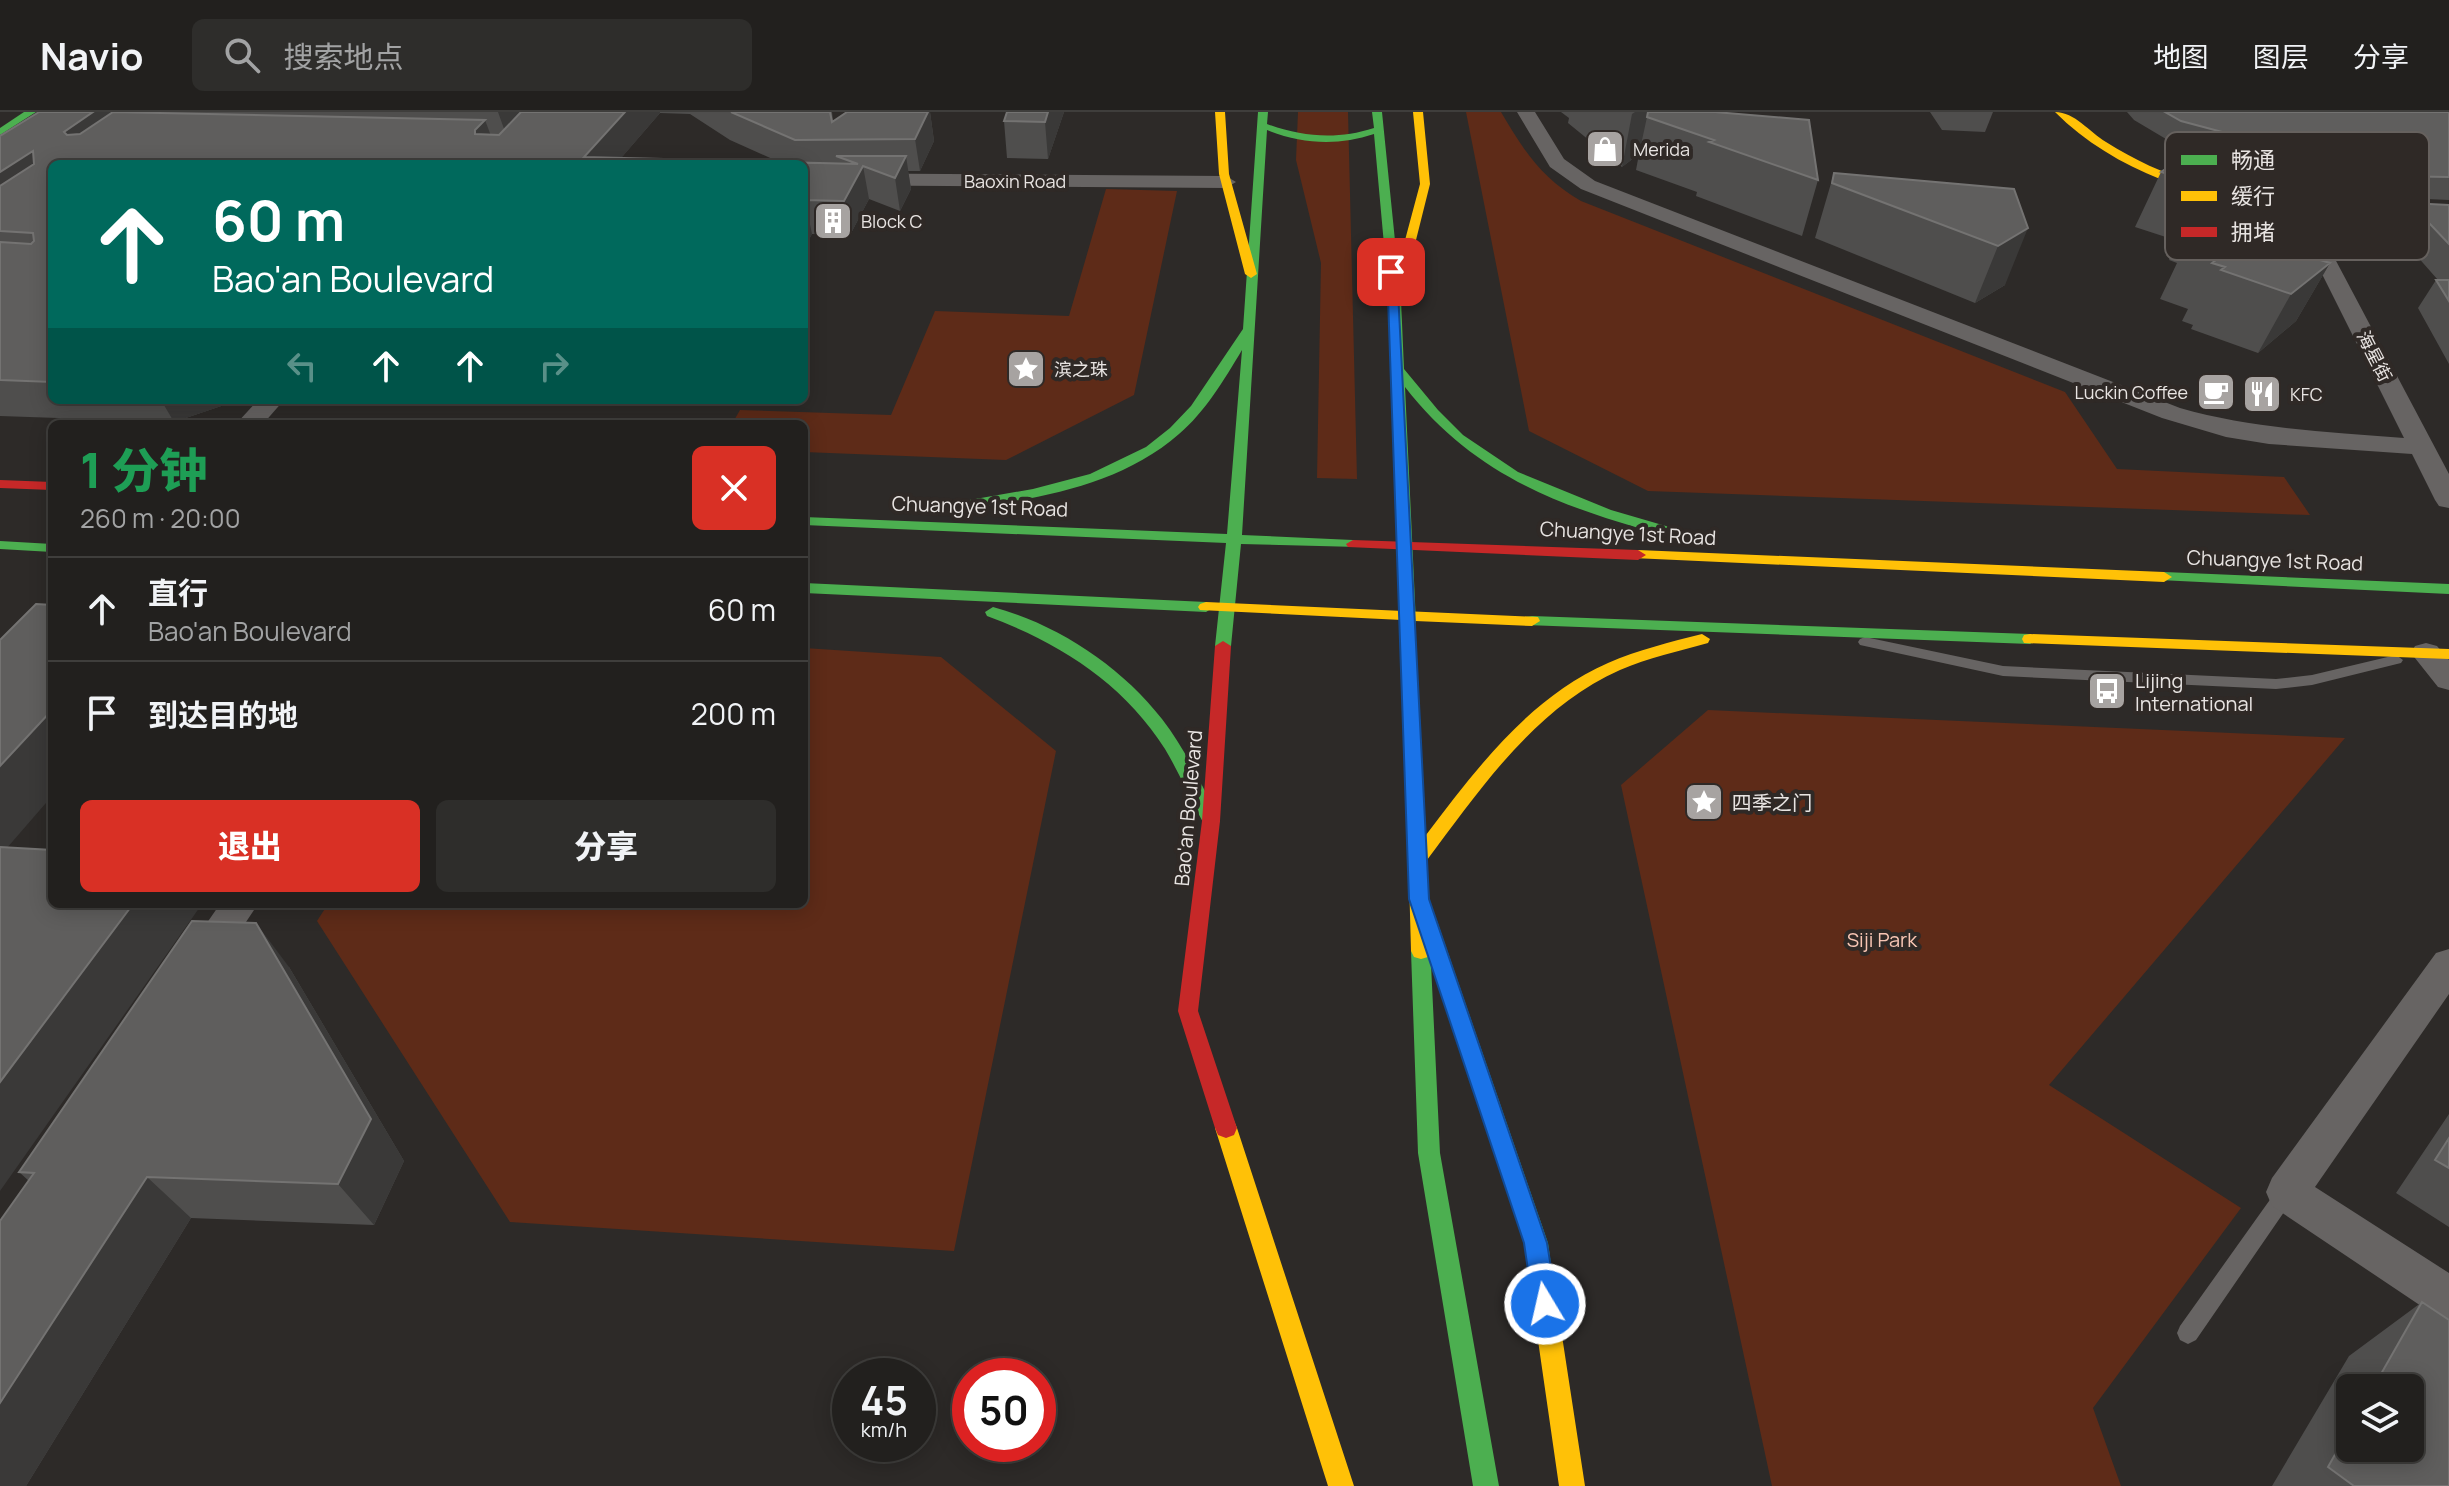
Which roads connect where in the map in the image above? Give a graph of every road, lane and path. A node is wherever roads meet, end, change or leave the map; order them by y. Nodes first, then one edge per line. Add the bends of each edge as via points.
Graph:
1 (31, 112) edge
2 (1220, 112) edge
3 (1418, 112) edge
4 (1526, 112) edge
5 (2060, 112) edge
6 (1263, 119) edge
7 (1377, 121) edge
8 (0, 132) edge
9 (2165, 173) edge
10 (808, 179) edge
11 (1226, 182) junction
12 (2429, 221) edge
13 (2449, 222) edge
14 (2326, 260) edge
15 (1251, 274) junction
16 (1395, 300) junction
17 (1250, 327) junction
18 (1397, 368) junction
19 (268, 404) edge
20 (253, 420) edge
21 (2422, 447) junction
22 (0, 484) edge
23 (48, 486) edge
24 (2449, 500) edge
25 (808, 521) edge
26 (860, 524) junction
27 (1234, 538) junction
28 (0, 545) edge
29 (1404, 545) junction
30 (48, 548) edge
31 (1778, 562) junction
32 (808, 588) edge
33 (2449, 589) edge
34 (908, 594) junction
35 (1226, 610) junction
36 (1407, 617) junction
37 (1755, 628) junction
38 (1813, 630) junction
39 (2438, 653) edge
40 (2449, 680) edge
41 (1211, 821) junction
42 (1418, 858) junction
43 (1419, 899) junction
44 (237, 908) edge
45 (2447, 971) edge
46 (178, 992) edge
47 (2287, 1192) junction
48 (2449, 1299) edge
49 (2188, 1333) dead end
50 (1341, 1486) edge
51 (1486, 1486) edge
52 (1572, 1486) edge

1 - 8 main road
2 - 11 main road via 1217,139
3 - 16 main road via 1425,184
4 - 21 street via 1554,162 1588,185 2130,398 2226,429
5 - 9 main road via 2086,136
6 - 7 main road via 1285,136 1333,142 1356,139
6 - 15 main road, Bao'an Boulevard
7 - 16 main road
10 - 11 street, Baoxin Road
11 - 15 main road
12 - 13 main road
14 - 21 street, 海星街
15 - 17 main road, Bao'an Boulevard
16 - 18 main road
17 - 26 main road via 1193,410 1164,441 1129,461 1081,481
17 - 27 main road, Bao'an Boulevard
18 - 29 main road
18 - 31 main road via 1450,433 1519,479 1608,514
19 - 20 street
21 - 24 street, 海星街
22 - 23 main road
25 - 26 main road, Chuangye 1st Road
26 - 27 main road, Chuangye 1st Road
27 - 29 main road, Chuangye 1st Road
27 - 35 main road, Bao'an Boulevard
28 - 30 main road
29 - 31 main road, Chuangye 1st Road
29 - 36 main road
31 - 33 main road, Chuangye 1st Road
32 - 34 main road
34 - 35 main road
34 - 41 main road via 1026,621 1102,666 1165,736
35 - 36 main road
35 - 41 main road, Bao'an Boulevard
36 - 37 main road
36 - 42 main road
37 - 38 main road
37 - 42 main road via 1617,665 1563,696 1504,753
38 - 39 main road
38 - 39 lane via 2003,671 2276,684
39 - 40 street
41 - 50 main road, Bao'an Boulevard via 1188,1011
42 - 43 main road
43 - 51 main road via 1429,1153
43 - 52 main road via 1536,1243
44 - 46 street
45 - 47 street
47 - 48 street
47 - 49 lane

